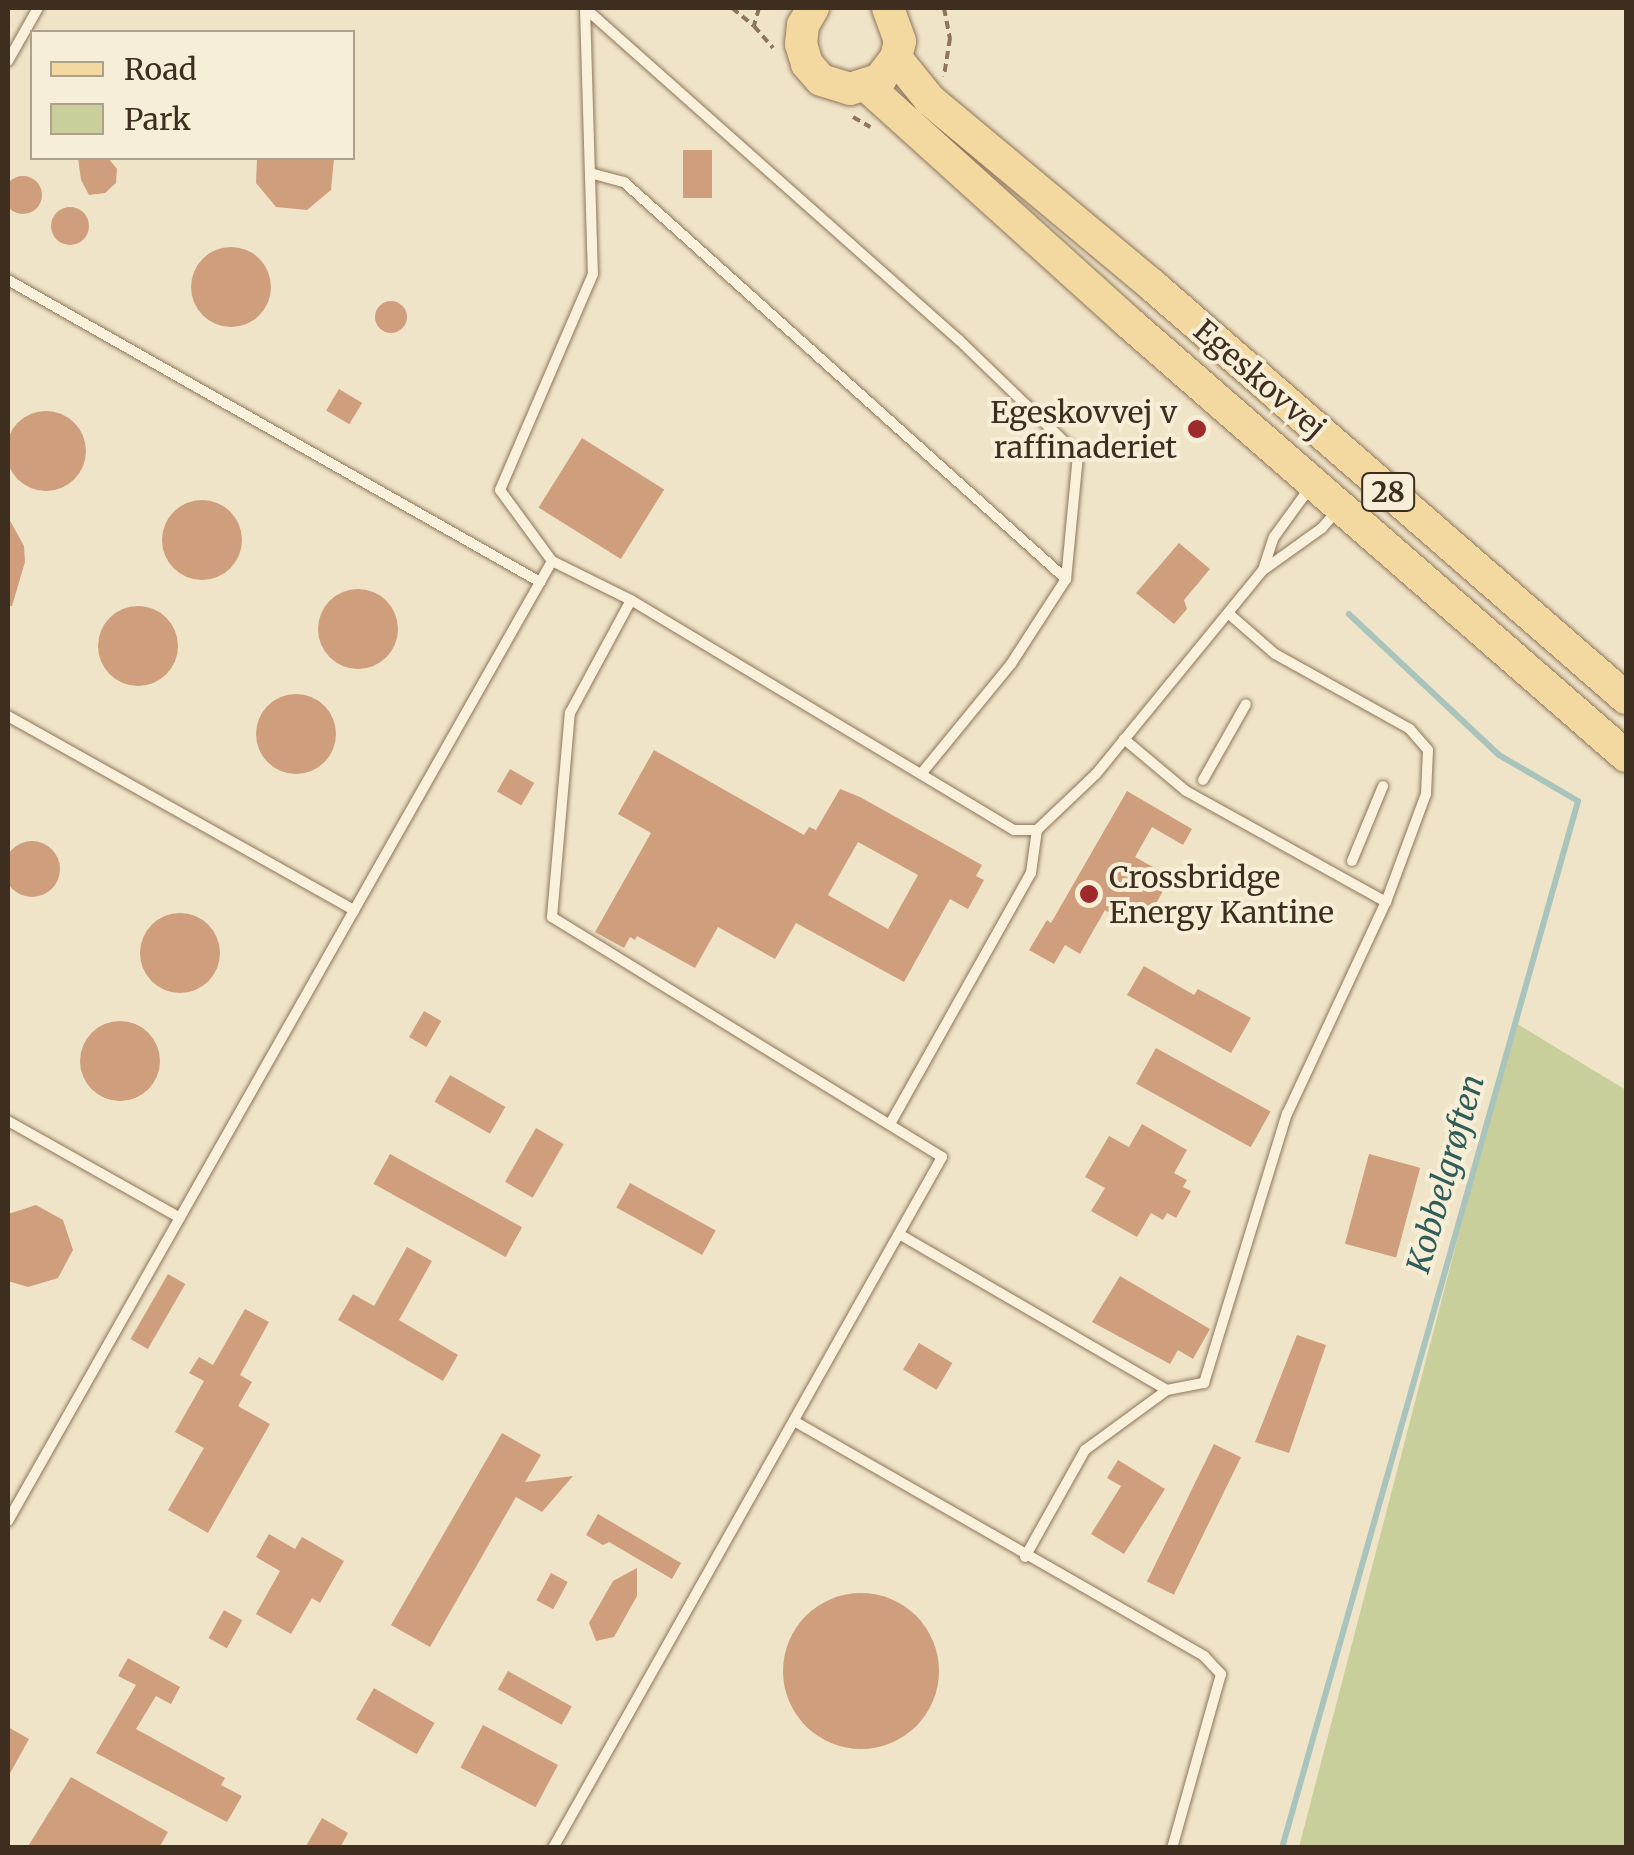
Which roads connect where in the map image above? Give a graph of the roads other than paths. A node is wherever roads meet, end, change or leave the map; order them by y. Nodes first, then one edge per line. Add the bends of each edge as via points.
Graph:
1 (38, 8) edge
2 (586, 8) edge
3 (781, 8) edge
4 (813, 8) edge
5 (888, 8) edge
6 (801, 44) junction
7 (896, 58) junction
8 (8, 60) edge
9 (867, 86) junction
10 (590, 173) junction
11 (8, 280) edge
12 (1312, 484) junction
13 (1340, 508) junction
14 (552, 561) junction
15 (1262, 571) junction
16 (1066, 579) junction
17 (540, 582) junction
18 (631, 600) junction
19 (1228, 614) junction
20 (1626, 698) edge
21 (1246, 704) dead end
22 (8, 716) edge
23 (1124, 739) junction
24 (1626, 756) edge
25 (921, 774) junction
26 (1203, 780) dead end
27 (1382, 786) dead end
28 (1037, 830) junction
29 (1352, 861) dead end
30 (1386, 902) junction
31 (354, 910) junction
32 (8, 1121) edge
33 (890, 1124) junction
34 (180, 1218) junction
35 (899, 1234) junction
36 (1168, 1390) junction
37 (794, 1421) junction
38 (9, 1513) edge
39 (1025, 1557) junction
40 (553, 1848) edge
41 (1172, 1848) edge

1 - 8 lane
2 - 10 lane
2 - 16 lane via 1078,454
3 - 6 main road
4 - 6 main road
5 - 7 main road via 900,40
6 - 9 main road via 821,80 838,88
7 - 9 main road
7 - 20 main road, Egeskovvej / 28 via 930,100
9 - 12 main road, Egeskovvej / 28
10 - 14 lane via 593,274 500,490
10 - 16 lane via 624,182
11 - 17 lane
12 - 13 main road, Egeskovvej / 28
12 - 15 lane, Egeskovvej via 1274,537
13 - 15 lane, Egeskovvej
13 - 24 main road, Egeskovvej / 28
14 - 17 lane
14 - 18 lane
15 - 19 lane, Egeskovvej
16 - 25 lane via 1011,664
17 - 31 lane
18 - 25 lane
18 - 33 lane via 570,714 552,918
19 - 23 lane, Egeskovvej
19 - 30 lane via 1275,654 1410,729 1428,750 1426,794
21 - 26 lane
22 - 31 lane
23 - 28 lane, Egeskovvej
23 - 30 lane via 1186,791
25 - 28 lane via 1014,830
27 - 29 lane
28 - 33 lane via 1031,873
30 - 36 lane via 1286,1114 1204,1383
31 - 34 lane
32 - 34 lane
33 - 35 lane via 942,1156
34 - 38 lane
35 - 36 lane
35 - 37 lane
36 - 39 lane via 1084,1450
37 - 39 lane
37 - 40 lane
39 - 41 lane via 1204,1656 1221,1674

